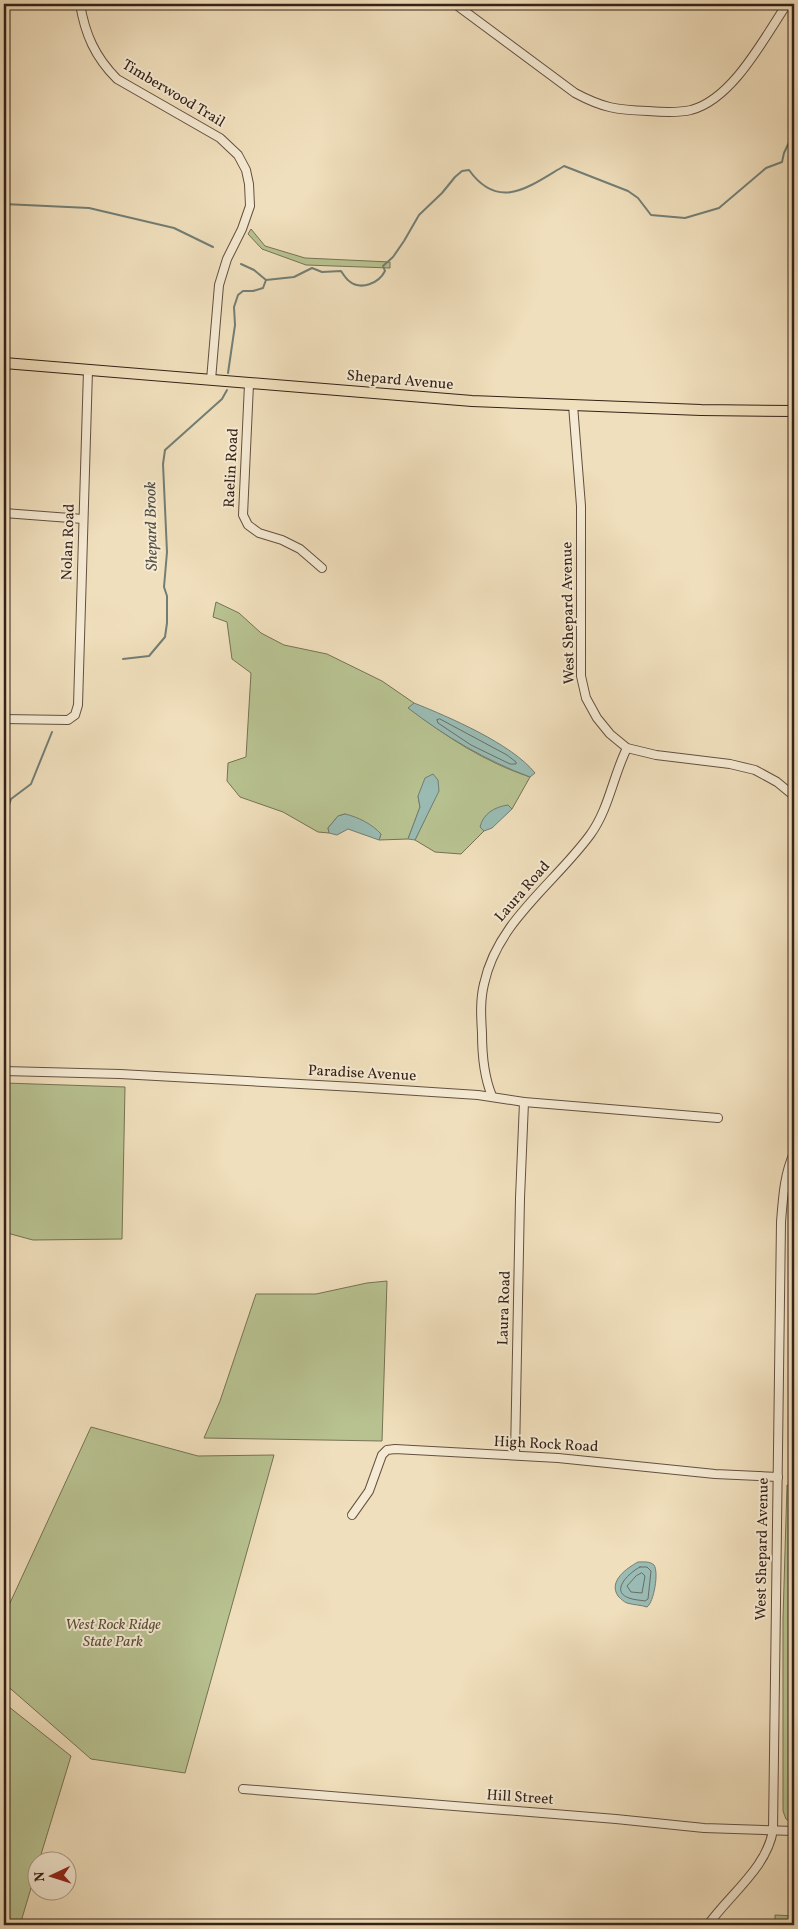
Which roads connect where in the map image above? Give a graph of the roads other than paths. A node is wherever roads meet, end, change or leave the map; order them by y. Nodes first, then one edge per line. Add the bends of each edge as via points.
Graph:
1 (80, 4) edge
2 (454, 4) edge
3 (787, 4) edge
4 (4, 363) edge
5 (88, 370) junction
6 (211, 380) junction
7 (249, 384) junction
8 (573, 405) junction
9 (794, 411) edge
10 (4, 514) edge
11 (83, 519) junction
12 (322, 568) dead end
13 (4, 719) edge
14 (627, 748) junction
15 (794, 796) edge
16 (4, 1071) edge
17 (492, 1096) junction
18 (524, 1102) junction
19 (718, 1118) dead end
20 (794, 1153) edge
21 (515, 1455) junction
22 (778, 1477) junction
23 (352, 1515) dead end
24 (243, 1789) dead end
25 (773, 1830) junction
26 (794, 1831) edge
27 (708, 1925) edge

1 - 6 street, Timberwood Trail via 93,48 105,67 117,79 220,138 238,155 246,170 250,206 219,285
2 - 3 street via 575,94 596,104 621,110 656,112 691,110 713,100 732,84
4 - 5 main road, Shepard Avenue
5 - 6 main road, Shepard Avenue
5 - 11 street, Nolan Road
6 - 7 main road, Shepard Avenue
7 - 8 main road, Shepard Avenue via 441,400
7 - 12 street, Raelin Road via 243,515 248,525 259,533 300,549
8 - 9 main road, Shepard Avenue
8 - 14 street, West Shepard Avenue via 581,506 581,676 586,698 597,718
10 - 11 street
11 - 13 street, Nolan Road via 78,705 75,715 68,720 56,721
14 - 15 street, West Shepard Avenue via 755,770
14 - 17 street, Laura Road via 597,825 558,874 520,913 489,967 481,1010 487,1082
16 - 17 street, Paradise Avenue via 113,1074
17 - 18 street, Paradise Avenue
18 - 19 street, Paradise Avenue
18 - 21 street, Laura Road
20 - 22 street, West Shepard Avenue via 784,1185 781,1222
21 - 22 street, High Rock Road
21 - 23 street, High Rock Road via 387,1450 382,1455 369,1491
22 - 25 street, West Shepard Avenue
24 - 25 street, Hill Street via 704,1828
25 - 26 street, Hill Street
25 - 27 street, West Shepard Avenue via 760,1861

